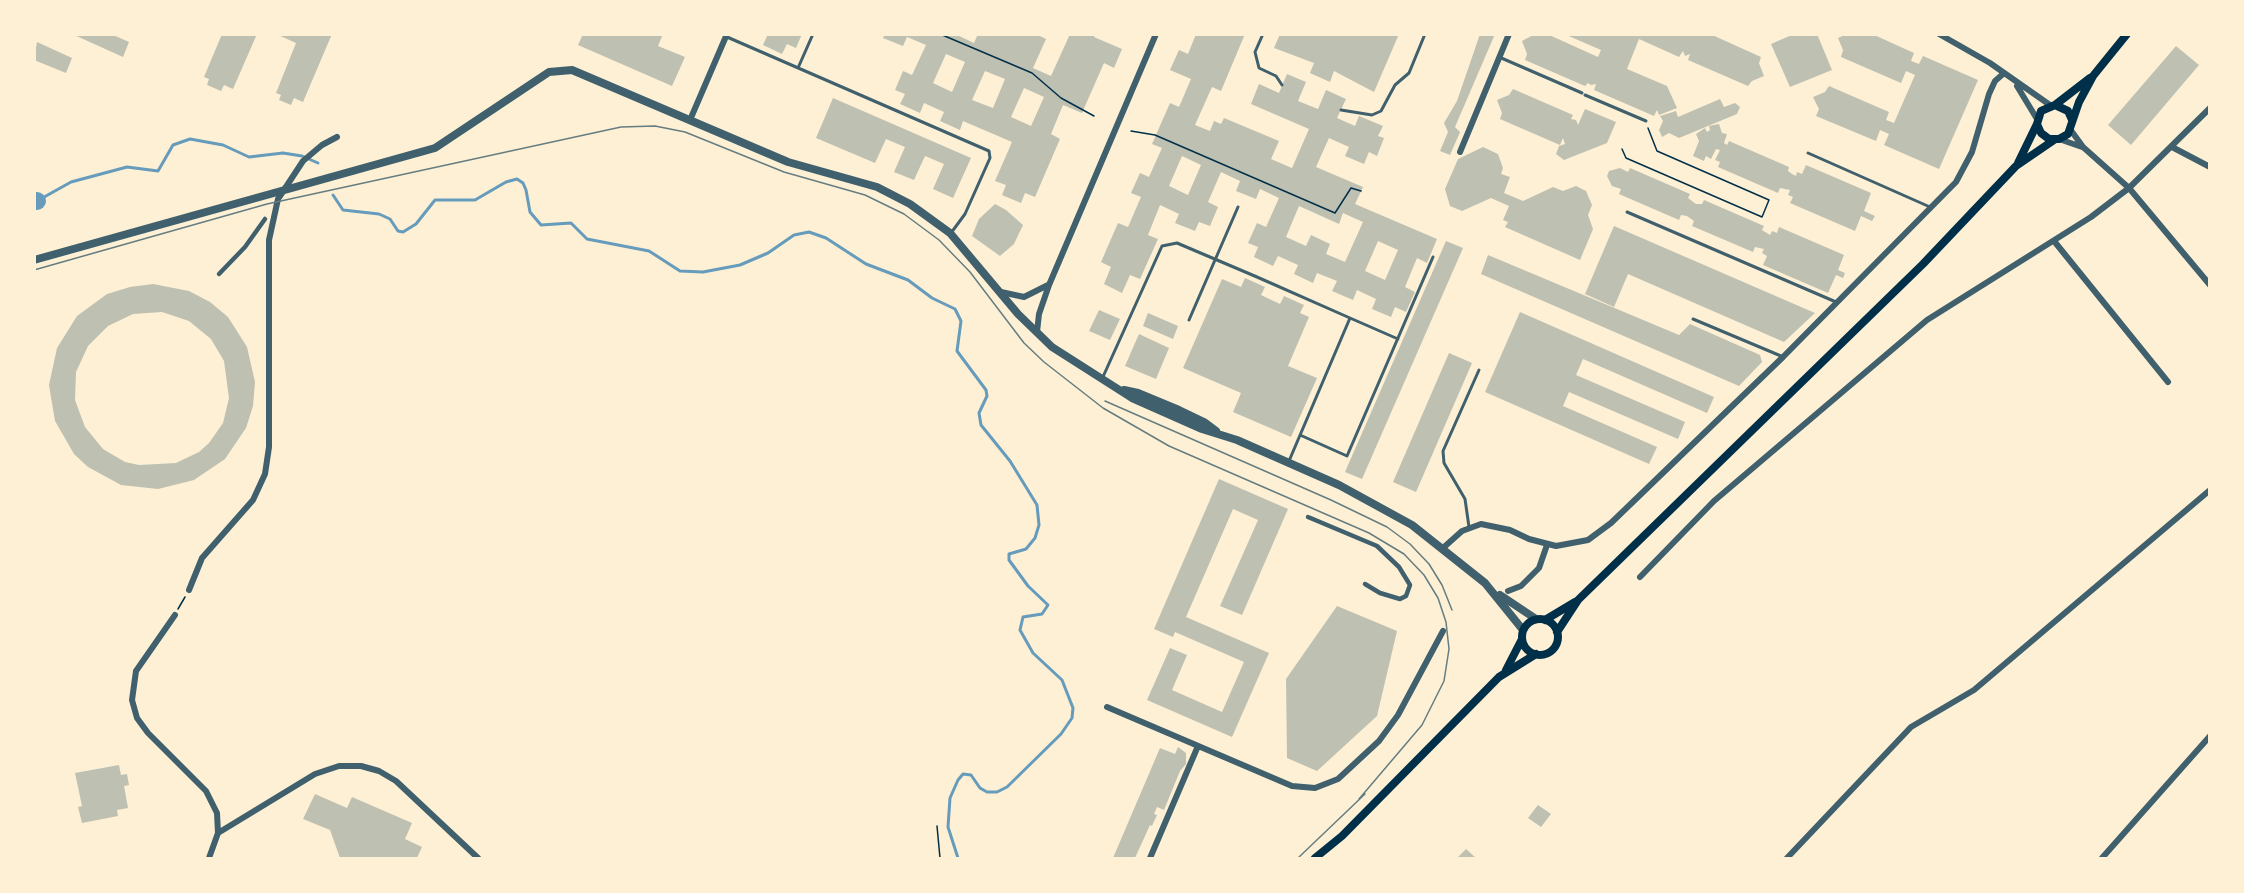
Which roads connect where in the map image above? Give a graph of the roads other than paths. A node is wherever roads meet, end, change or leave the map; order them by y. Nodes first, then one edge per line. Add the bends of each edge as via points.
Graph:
1 (813, 34) edge
2 (1156, 34) edge
3 (1263, 34) edge
4 (1425, 34) edge
5 (1509, 34) edge
6 (1939, 34) edge
7 (2127, 34) edge
8 (726, 35) edge
9 (1499, 57) junction
10 (798, 68) junction
11 (2003, 74) junction
12 (2093, 76) junction
13 (2015, 83) junction
14 (1282, 86) dead end
15 (2052, 105) junction
16 (2210, 108) edge
17 (1341, 110) dead end
18 (690, 120) junction
19 (1646, 121) road end
20 (2037, 122) junction
21 (2071, 125) junction
22 (337, 137) dead end
23 (2057, 139) junction
24 (2083, 147) junction
25 (2172, 147) junction
26 (1460, 152) dead end
27 (1808, 153) dead end
28 (2016, 166) junction
29 (2210, 166) edge
30 (2129, 188) junction
31 (1238, 207) dead end
32 (1932, 208) junction
33 (1627, 212) dead end
34 (265, 219) dead end
35 (950, 233) junction
36 (2054, 241) junction
37 (1433, 257) dead end
38 (1215, 259) junction
39 (34, 260) edge
40 (219, 274) dead end
41 (1049, 285) junction
42 (2210, 285) edge
43 (1001, 292) junction
44 (1836, 302) junction
45 (1350, 318) junction
46 (1692, 319) dead end
47 (1189, 321) dead end
48 (1037, 332) junction
49 (1398, 339) junction
50 (1782, 357) junction
51 (1479, 370) dead end
52 (1102, 379) junction
53 (2168, 382) dead end
54 (1300, 435) junction
55 (1288, 463) junction
56 (2210, 490) edge
57 (1308, 517) dead end
58 (1469, 527) junction
59 (1547, 545) junction
60 (1443, 548) junction
61 (1640, 577) dead end
62 (1365, 584) dead end
63 (189, 590) road end
64 (1493, 590) junction
65 (1508, 591) dead end
66 (1578, 600) junction
67 (175, 615) road end
68 (1540, 619) junction
69 (1443, 632) dead end
70 (1557, 632) junction
71 (1523, 634) junction
72 (1536, 654) junction
73 (1506, 671) junction
74 (1107, 707) dead end
75 (2210, 736) edge
76 (1198, 746) junction
77 (218, 833) junction
78 (1321, 857) edge
79 (209, 858) edge
80 (478, 858) edge
81 (1150, 858) edge
82 (1787, 858) edge
83 (2102, 858) edge

1 - 10 lane
2 - 41 street
3 - 14 lane via 1255,52 1259,68 1276,76
4 - 17 lane via 1409,73 1395,85 1381,111 1372,115
5 - 9 street
6 - 11 street
7 - 12 main road
8 - 10 lane
8 - 18 street
9 - 19 lane
9 - 26 street
10 - 35 lane via 989,151 990,158 965,214
11 - 13 street
11 - 32 street via 1989,94 1964,171
12 - 15 main road
12 - 21 main road
13 - 15 street
13 - 20 street
15 - 20 main road via 2041,111
15 - 21 main road via 2068,111
16 - 25 street
18 - 35 street via 791,163 877,187 926,214
18 - 39 street via 572,70 558,70 549,72 435,148
20 - 23 main road via 2041,133
20 - 28 main road
21 - 23 main road
21 - 24 street
22 - 63 street via 322,145 294,171 278,199 270,240 269,447 265,474 253,500 204,556
23 - 24 street
23 - 28 main road
24 - 30 street
25 - 29 street
25 - 30 street
27 - 32 lane
28 - 66 main road via 1923,264
30 - 36 street
30 - 42 street
31 - 38 lane
32 - 44 street
33 - 44 lane
34 - 40 street
35 - 43 street
36 - 53 street
36 - 61 street via 1927,320 1722,494
37 - 49 lane
38 - 45 lane
38 - 47 lane
38 - 52 lane via 1177,243 1159,248
41 - 43 street via 1024,297
41 - 48 street
43 - 48 street
44 - 50 street
45 - 49 lane
45 - 54 lane
46 - 50 lane
48 - 52 street via 1052,347
49 - 54 lane via 1347,456
50 - 59 street via 1599,533 1576,544
51 - 58 lane via 1443,451 1444,463 1465,499
52 - 55 street via 1194,417 1218,433
54 - 55 lane
55 - 60 street via 1368,500
56 - 82 street via 1980,685 1911,727
57 - 62 street via 1377,546 1403,572 1410,588 1400,599
58 - 59 street via 1500,527
58 - 60 street
59 - 65 street via 1539,568
60 - 64 street
64 - 68 street
64 - 71 street
66 - 68 main road
66 - 70 main road
67 - 77 street via 136,671 132,700 137,718 148,733 206,791 217,813
68 - 70 main road
68 - 71 main road
69 - 76 street via 1386,732 1352,768 1324,786 1292,786
70 - 72 main road via 1552,650
71 - 72 main road via 1528,650
71 - 73 main road
72 - 73 main road
73 - 78 main road
74 - 76 street
75 - 83 street
76 - 81 street
77 - 79 street
77 - 80 street via 315,774 339,766 361,766 396,781

